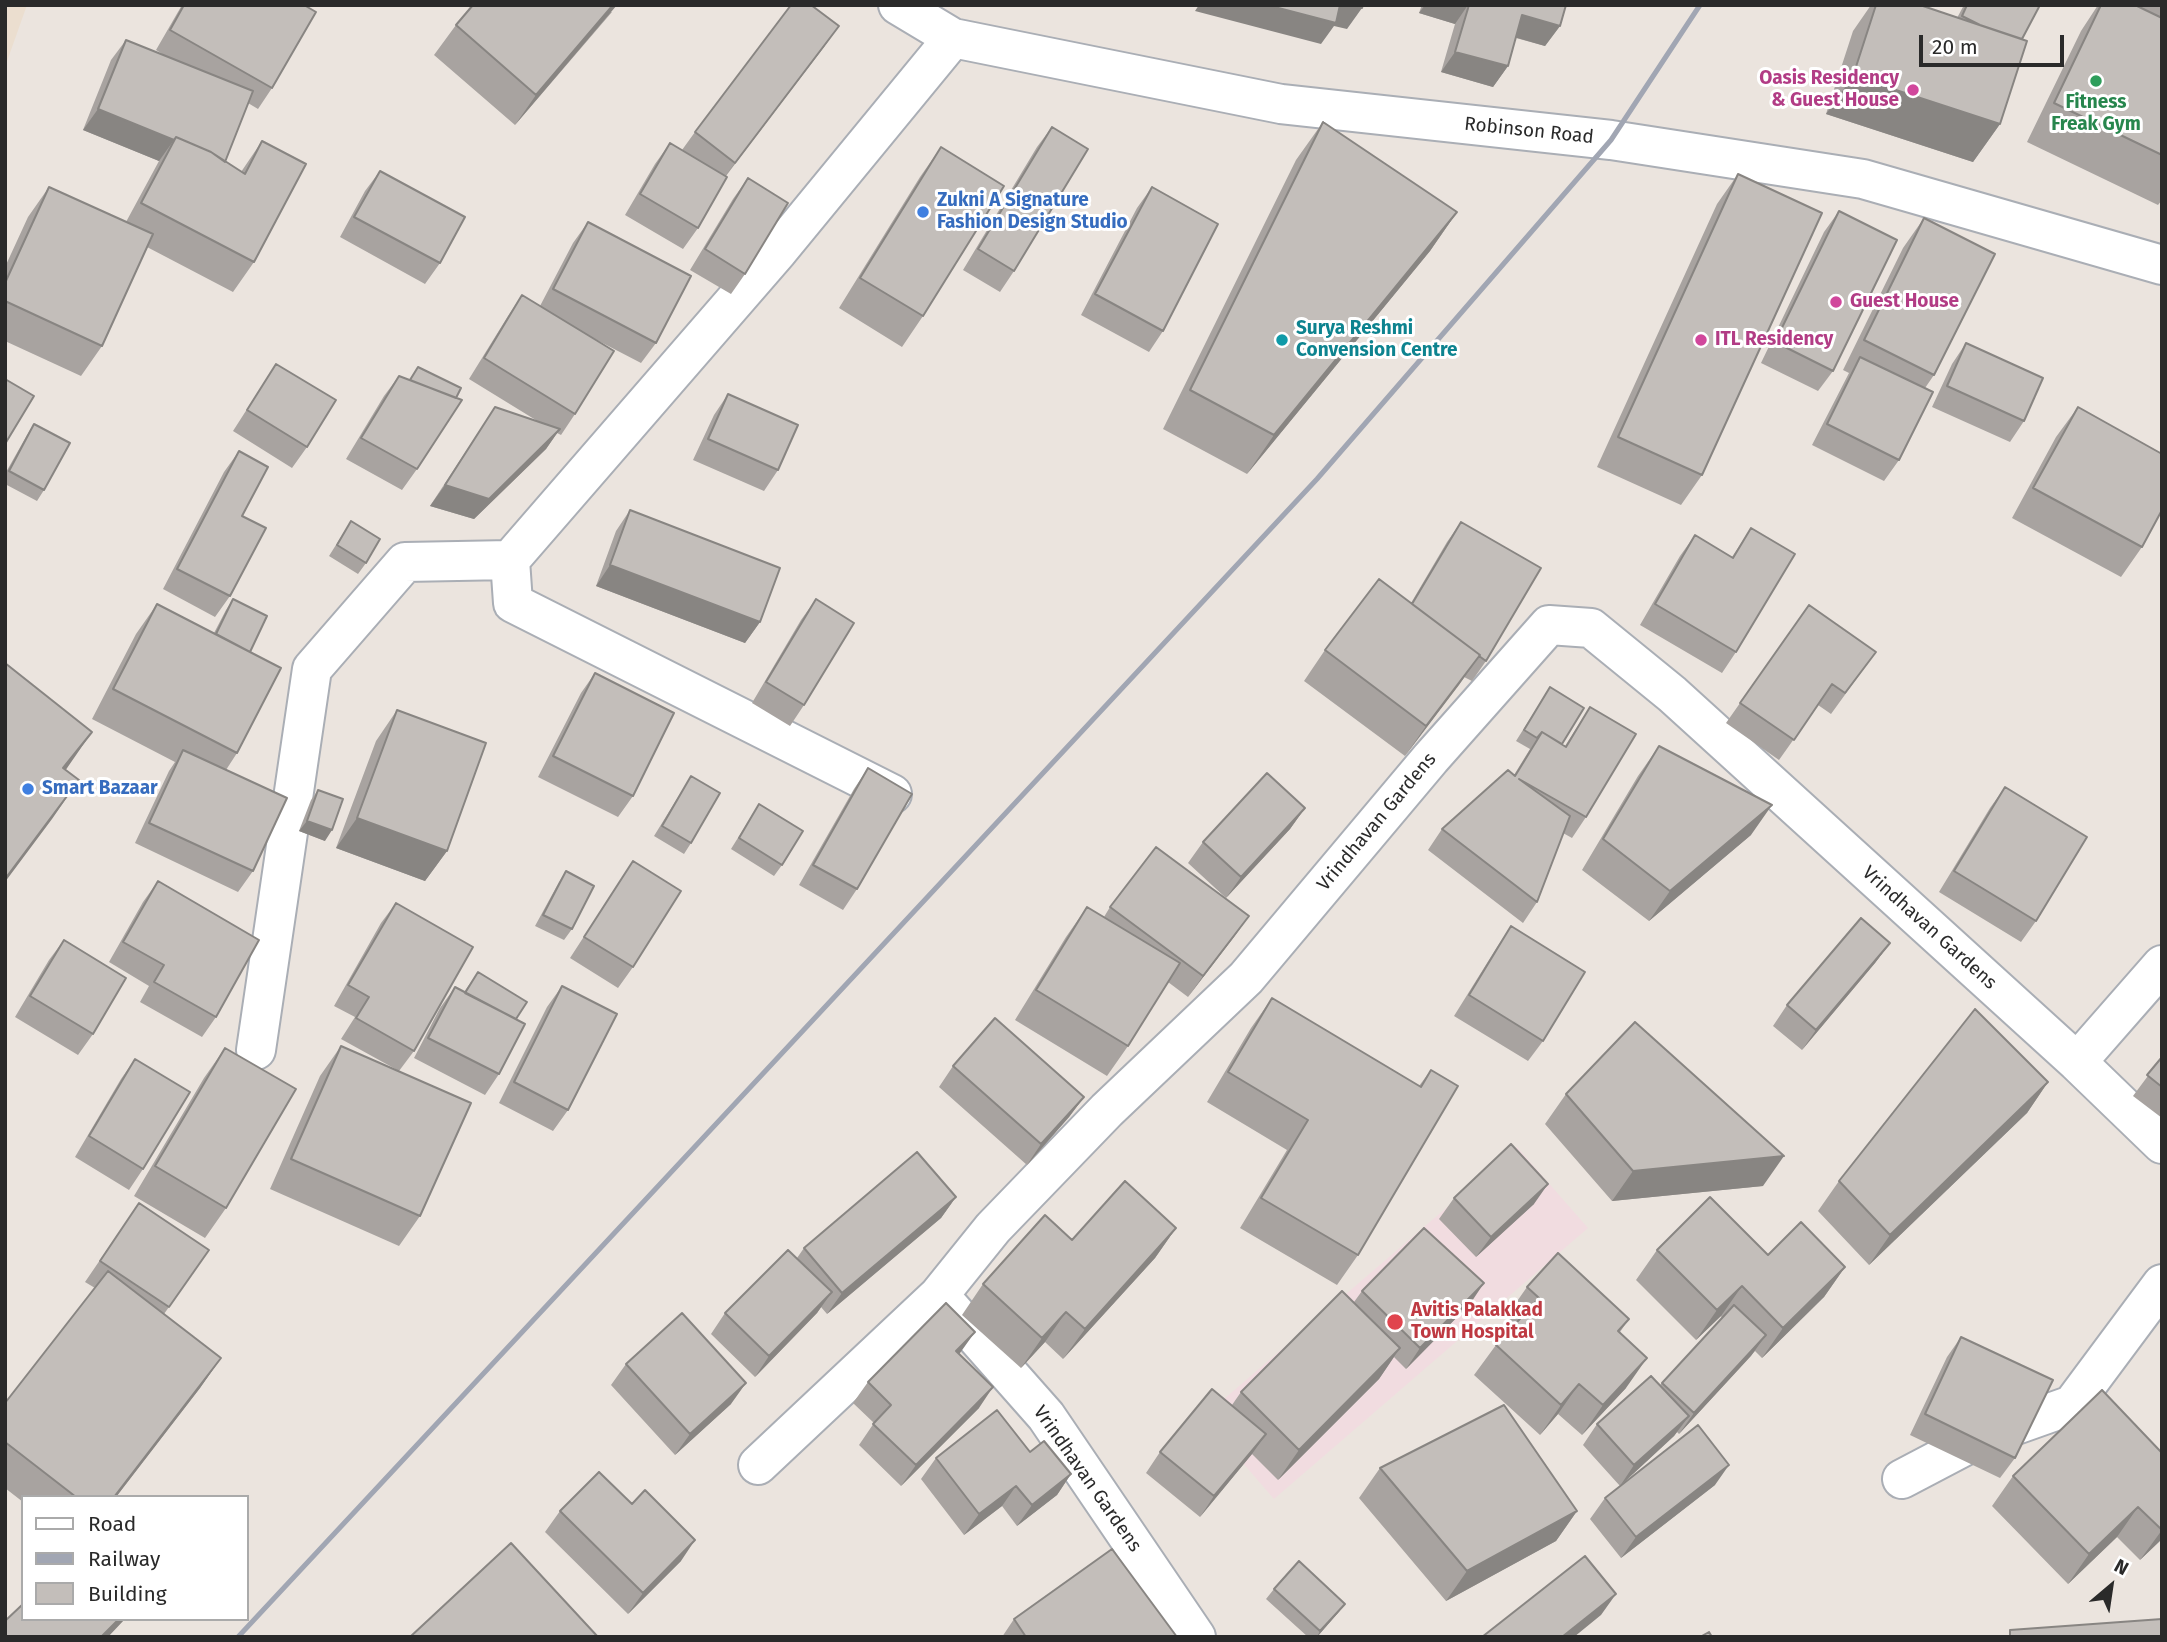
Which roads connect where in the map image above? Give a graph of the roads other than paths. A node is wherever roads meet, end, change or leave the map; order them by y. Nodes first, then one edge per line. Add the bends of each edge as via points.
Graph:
1 (898, 5) edge
2 (953, 38) junction
3 (2162, 265) edge
4 (510, 560) junction
5 (892, 794) edge
6 (2162, 965) edge
7 (256, 1049) dead end
8 (2077, 1062) junction
9 (2162, 1144) edge
10 (2162, 1284) edge
11 (939, 1296) junction
12 (758, 1465) dead end
13 (1902, 1479) dead end
14 (1195, 1637) edge

1 - 2 street, Robinson Road
2 - 3 street, Robinson Road via 1280,104 1611,139 1863,179
2 - 4 street via 778,251
4 - 5 street via 513,603
4 - 7 street via 405,562 312,669
6 - 8 street
8 - 9 street, Vrindhavan Gardens
8 - 11 street, Vrindhavan Gardens via 1672,694 1591,628 1549,625 1246,978 1002,1218
10 - 13 street via 2072,1405 1983,1437
11 - 12 street
11 - 14 street, Vrindhavan Gardens via 1046,1416

